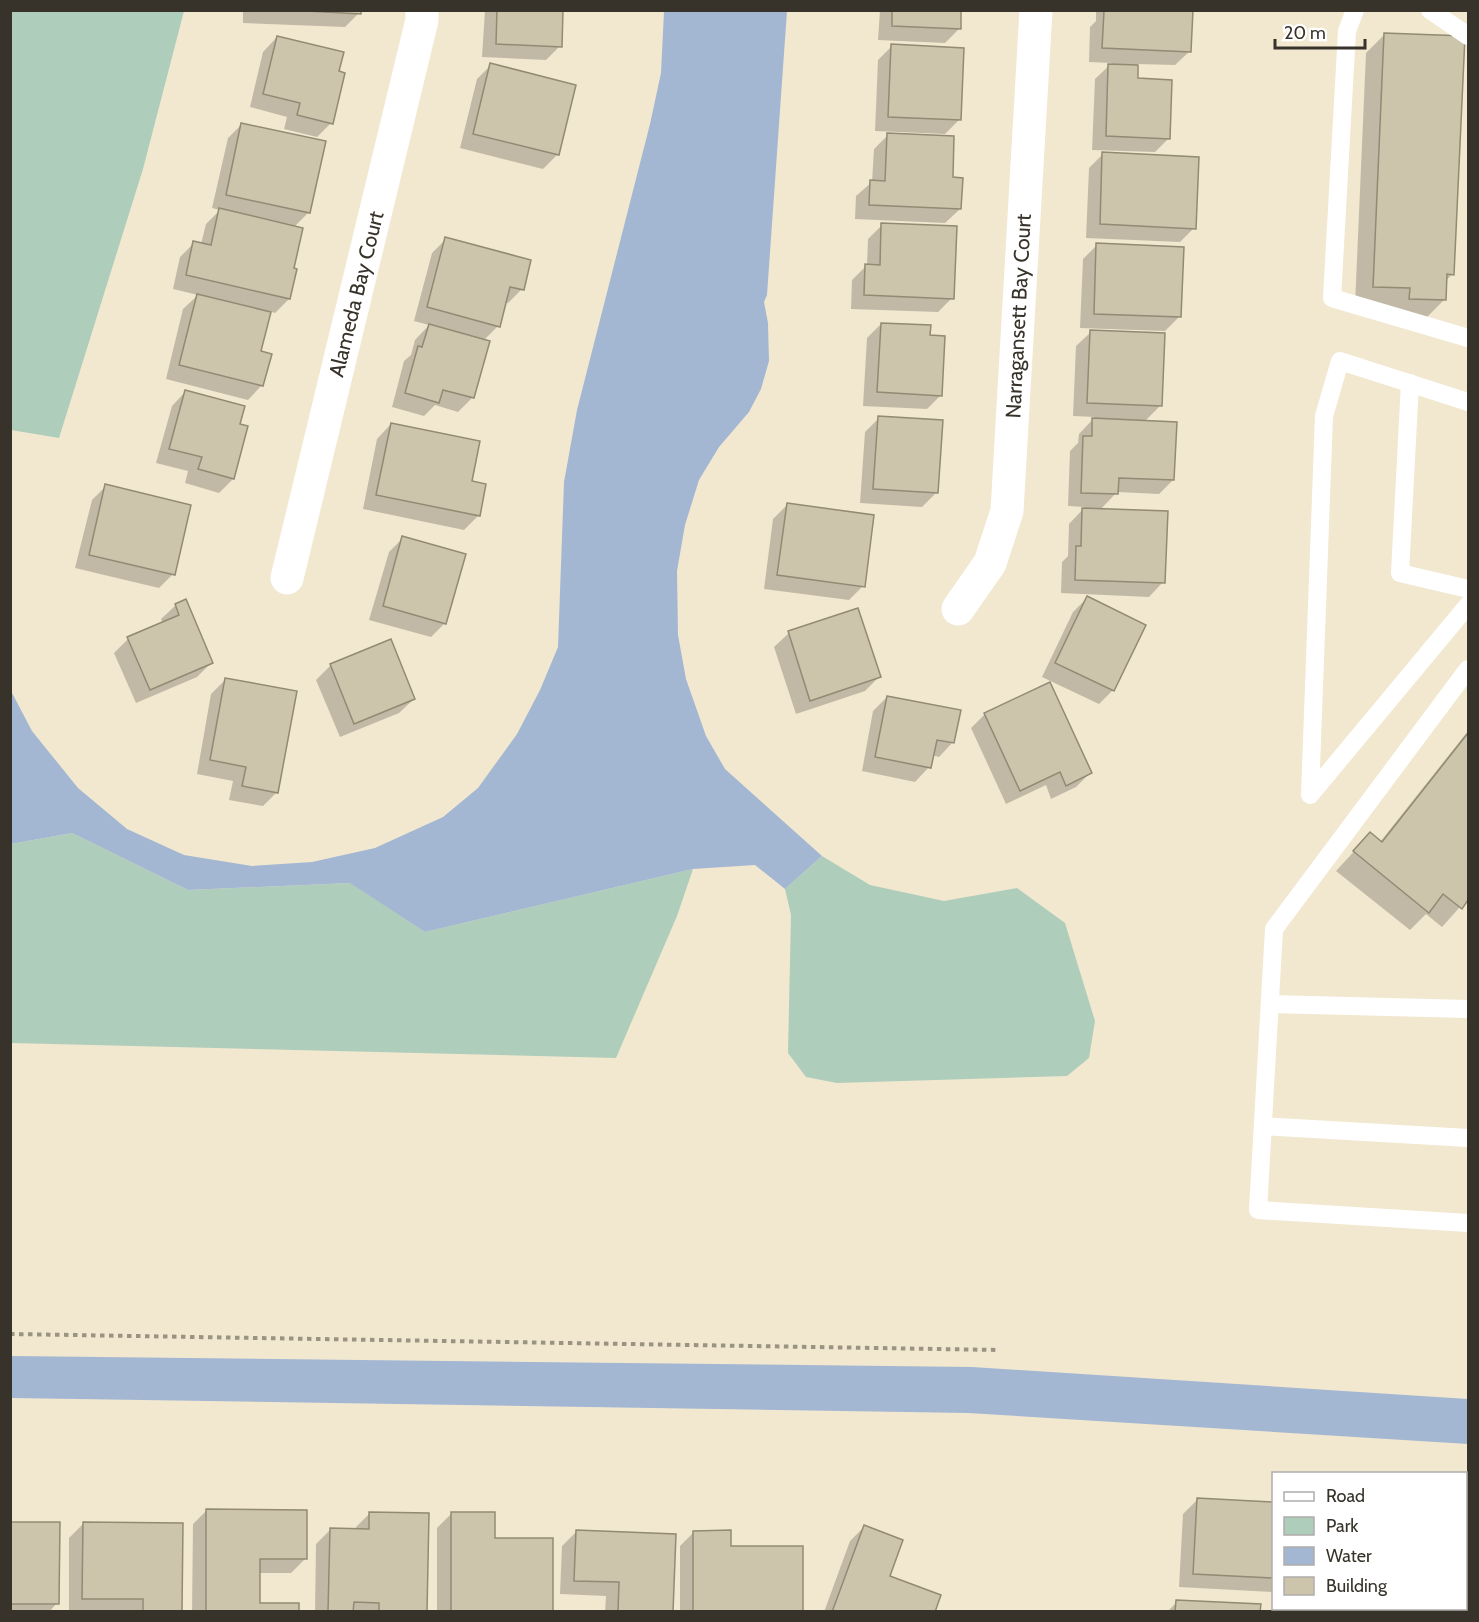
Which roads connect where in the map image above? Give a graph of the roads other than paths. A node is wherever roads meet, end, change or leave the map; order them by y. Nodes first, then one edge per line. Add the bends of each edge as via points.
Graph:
1 (422, 10) edge
2 (1036, 10) edge
3 (1355, 10) edge
4 (1430, 10) edge
5 (1468, 36) edge
6 (1468, 338) edge
7 (1410, 384) junction
8 (1468, 402) edge
9 (287, 578) dead end
10 (1468, 589) edge
11 (1468, 604) edge
12 (958, 609) dead end
13 (1468, 669) edge
14 (1270, 1004) junction
15 (1468, 1009) edge
16 (1263, 1126) junction
17 (1468, 1138) edge
18 (1468, 1223) edge

1 - 9 street, Alameda Bay Court
2 - 12 street, Narragansett Bay Court via 1007,511 990,563
3 - 6 lane via 1347,31 1332,298
4 - 5 lane
7 - 8 lane
7 - 10 lane via 1400,573
7 - 11 lane via 1340,361 1324,416 1310,795
13 - 14 lane via 1274,928
14 - 15 lane
14 - 16 lane
16 - 17 lane
16 - 18 lane via 1258,1210

